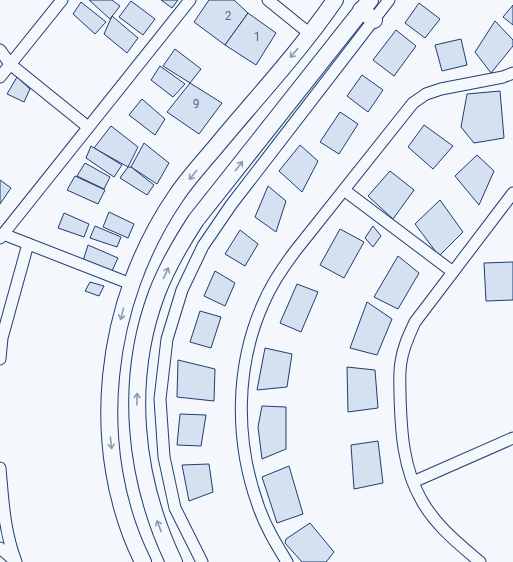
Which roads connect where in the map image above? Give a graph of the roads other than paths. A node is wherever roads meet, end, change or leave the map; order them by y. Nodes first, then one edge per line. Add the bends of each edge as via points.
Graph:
1 (190, 0) edge
2 (268, 0) edge
3 (334, 0) edge
4 (389, 0) edge
5 (61, 1) edge
6 (368, 10) edge
7 (310, 34) junction
8 (0, 50) edge
9 (10, 64) junction
10 (513, 73) edge
11 (0, 77) edge
12 (88, 127) junction
13 (344, 190) junction
14 (513, 194) edge
15 (2, 236) edge
16 (28, 244) junction
17 (453, 272) junction
18 (131, 284) junction
19 (0, 359) edge
20 (513, 438) edge
21 (0, 468) edge
22 (413, 482) junction
23 (0, 548) edge
24 (474, 560) edge
25 (143, 562) edge
26 (174, 562) edge
27 (202, 562) edge
28 (287, 562) edge

1 - 12 street
2 - 7 street
3 - 7 street
4 - 6 street
5 - 9 street
26 -> 6 street via 150,501 138,432 140,361 158,292 181,244 196,220
6 - 27 street via 203,246 182,290 167,339 160,399 164,457 175,508
7 -> 18 street via 176,196 149,242
8 - 9 street
9 - 11 street
9 - 12 street
10 - 13 street via 441,89 426,94 412,103
12 - 15 street
13 - 17 street
13 - 28 street via 281,270 252,331 246,359 241,408 242,439 247,467 258,506 272,538
14 - 17 street
15 - 16 street
16 - 18 street
16 - 19 street via 2,338
17 - 22 street via 415,322 405,342 400,363 401,427 405,458
18 -> 25 street via 112,366 110,441 118,489
20 - 22 street
21 - 23 street via 6,528 16,562
22 - 24 street via 434,519

